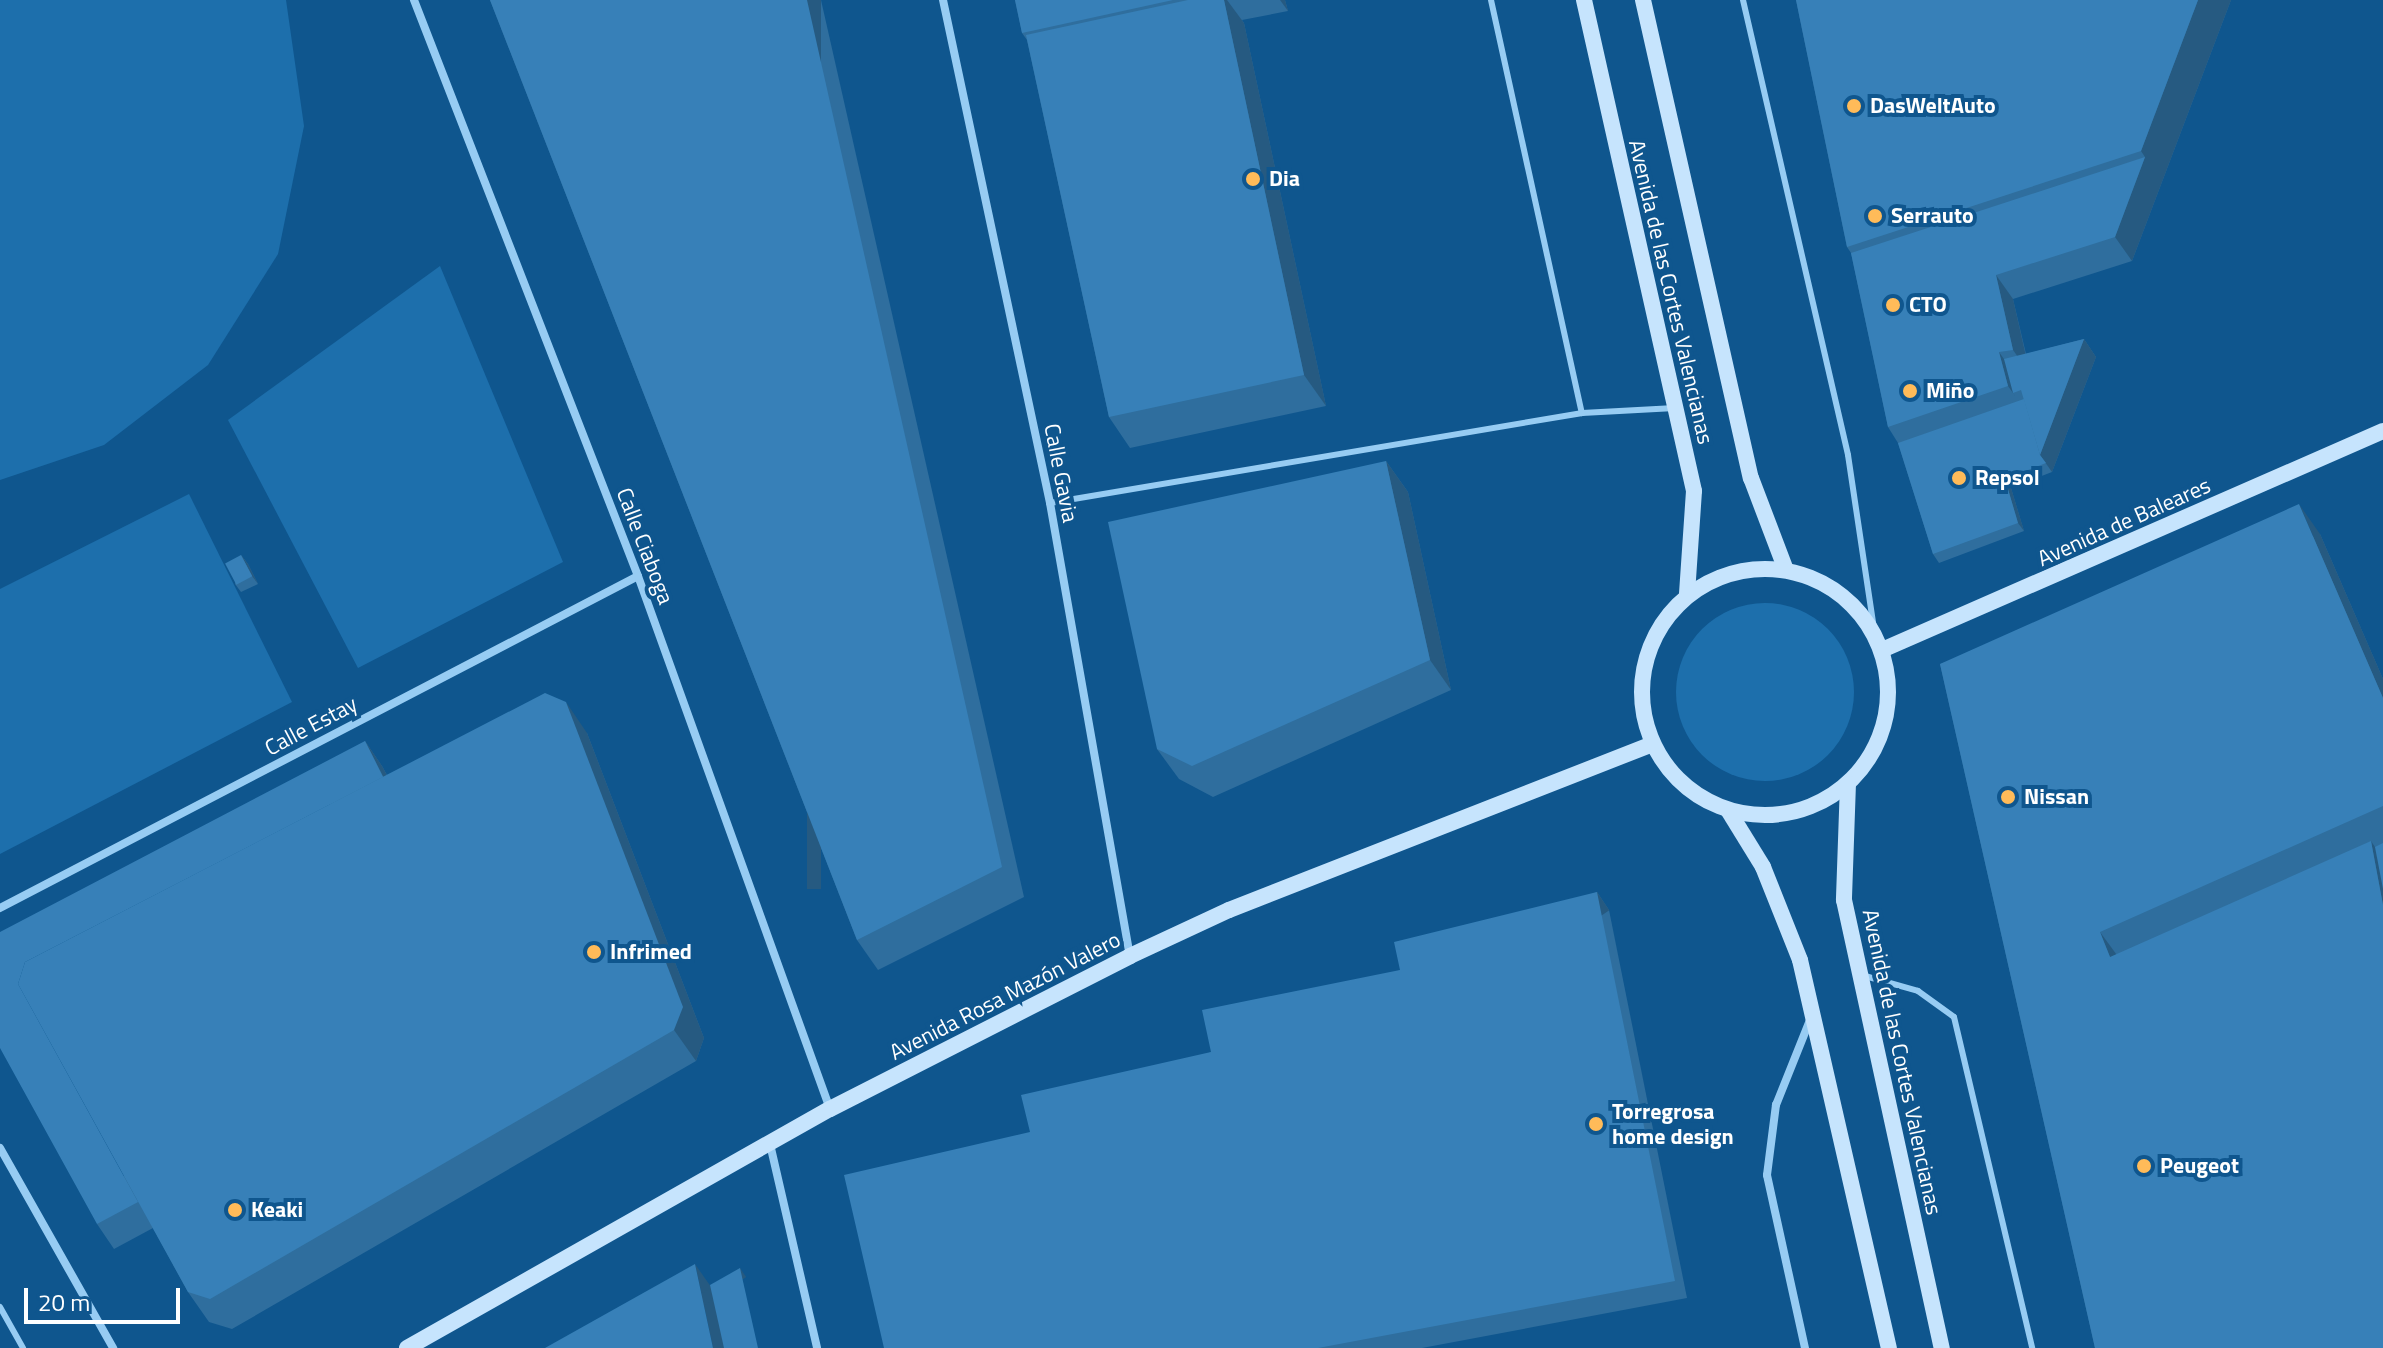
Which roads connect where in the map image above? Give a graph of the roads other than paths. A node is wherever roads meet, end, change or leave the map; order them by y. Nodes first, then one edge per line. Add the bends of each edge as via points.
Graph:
1 (414, 0) edge
2 (943, 0) edge
3 (1491, 0) edge
4 (1584, 0) edge
5 (1643, 0) edge
6 (1743, 0) edge
7 (1675, 408) junction
8 (1582, 413) junction
9 (2383, 431) edge
10 (1050, 503) junction
11 (1786, 570) junction
12 (638, 576) junction
13 (1687, 595) junction
14 (1878, 642) junction
15 (1653, 744) junction
16 (1848, 783) junction
17 (1728, 810) junction
18 (0, 908) edge
19 (1130, 956) junction
20 (1857, 974) junction
21 (1814, 1011) junction
22 (830, 1109) junction
23 (770, 1144) junction
24 (0, 1148) edge
25 (0, 1307) edge
26 (23, 1348) edge
27 (113, 1348) edge
28 (407, 1348) edge
29 (817, 1348) edge
30 (1805, 1348) edge
31 (1889, 1348) edge
32 (1942, 1348) edge
33 (2032, 1348) edge

1 - 12 street, Calle Ciaboga
2 - 10 street, Calle Gavia
3 - 8 lane
4 - 7 main road, Avenida de las Cortes Valencianas
5 - 11 main road, Avenida de las Cortes Valencianas via 1751,478
6 - 14 lane via 1848,455
7 - 8 lane
7 - 13 main road, Avenida de las Cortes Valencianas via 1694,491
8 - 10 lane
9 - 14 main road, Avenida de Baleares
10 - 19 street, Calle Gavia
11 - 13 main road via 1751,569
11 - 14 main road via 1822,582 1853,604
12 - 18 street, Calle Estay
12 - 22 street, Calle Ciaboga
13 - 15 main road via 1648,648 1643,712
14 - 16 main road via 1885,719
15 - 17 main road via 1697,796
15 - 19 main road, Avenida Rosa Mazón Valero via 1244,904
16 - 17 main road via 1791,811
16 - 20 main road, Avenida de las Cortes Valencianas via 1844,900
17 - 21 main road via 1784,914
19 - 22 main road, Avenida Rosa Mazón Valero
20 - 32 main road, Avenida de las Cortes Valencianas
20 - 33 lane via 1918,991 1954,1017
21 - 30 street via 1786,1071 1767,1175
21 - 31 main road
22 - 23 main road, Avenida Rosa Mazón Valero
23 - 28 main road, Avenida Rosa Mazón Valero
23 - 29 street
24 - 27 street
25 - 26 lane

